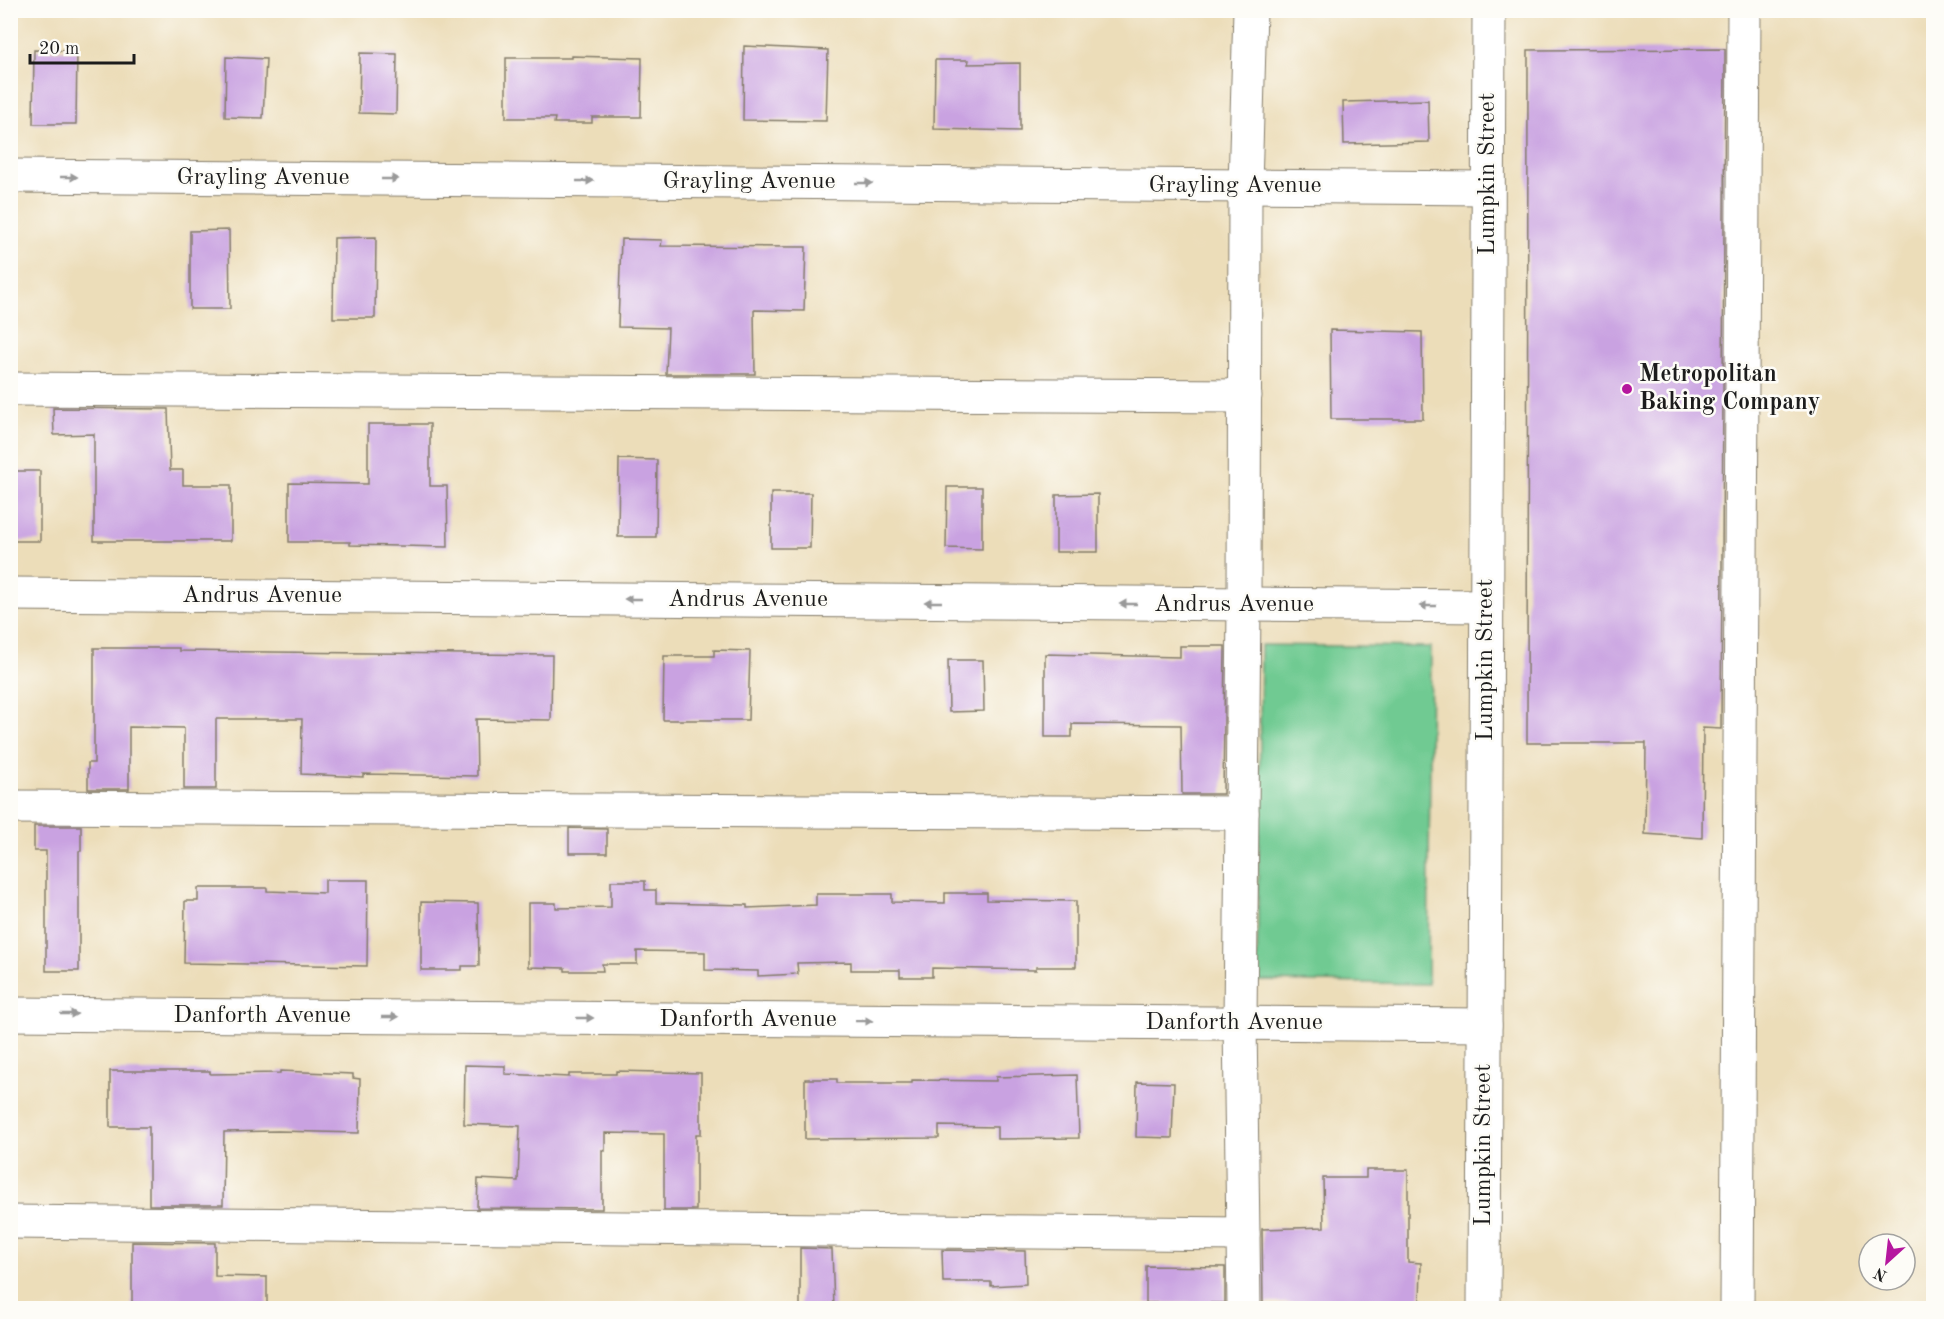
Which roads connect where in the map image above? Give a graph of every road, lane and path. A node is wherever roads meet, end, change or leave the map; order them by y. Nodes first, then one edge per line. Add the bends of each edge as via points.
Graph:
1 (1250, 10) edge
2 (1489, 10) edge
3 (1744, 10) edge
4 (10, 176) edge
5 (1245, 186) junction
6 (1488, 188) junction
7 (10, 389) edge
8 (1245, 396) junction
9 (10, 594) edge
10 (1244, 604) junction
11 (1486, 606) junction
12 (10, 807) edge
13 (1242, 813) junction
14 (10, 1014) edge
15 (1240, 1023) junction
16 (1485, 1025) junction
17 (10, 1222) edge
18 (1243, 1234) junction
19 (1244, 1308) edge
20 (1484, 1308) edge
21 (1737, 1308) edge

1 - 5 street
2 - 6 street, Lumpkin Street
3 - 21 street
4 -> 5 street, Grayling Avenue
5 - 6 street, Grayling Avenue
5 - 8 street
6 - 11 street, Lumpkin Street
7 - 8 street
8 - 10 street
10 -> 9 street, Andrus Avenue
11 -> 10 street, Andrus Avenue
10 - 13 street
11 - 16 street, Lumpkin Street
12 - 13 street
13 - 15 street
14 -> 15 street, Danforth Avenue
15 - 16 street, Danforth Avenue
15 - 18 street
16 - 20 street, Lumpkin Street
17 - 18 street
18 - 19 street

